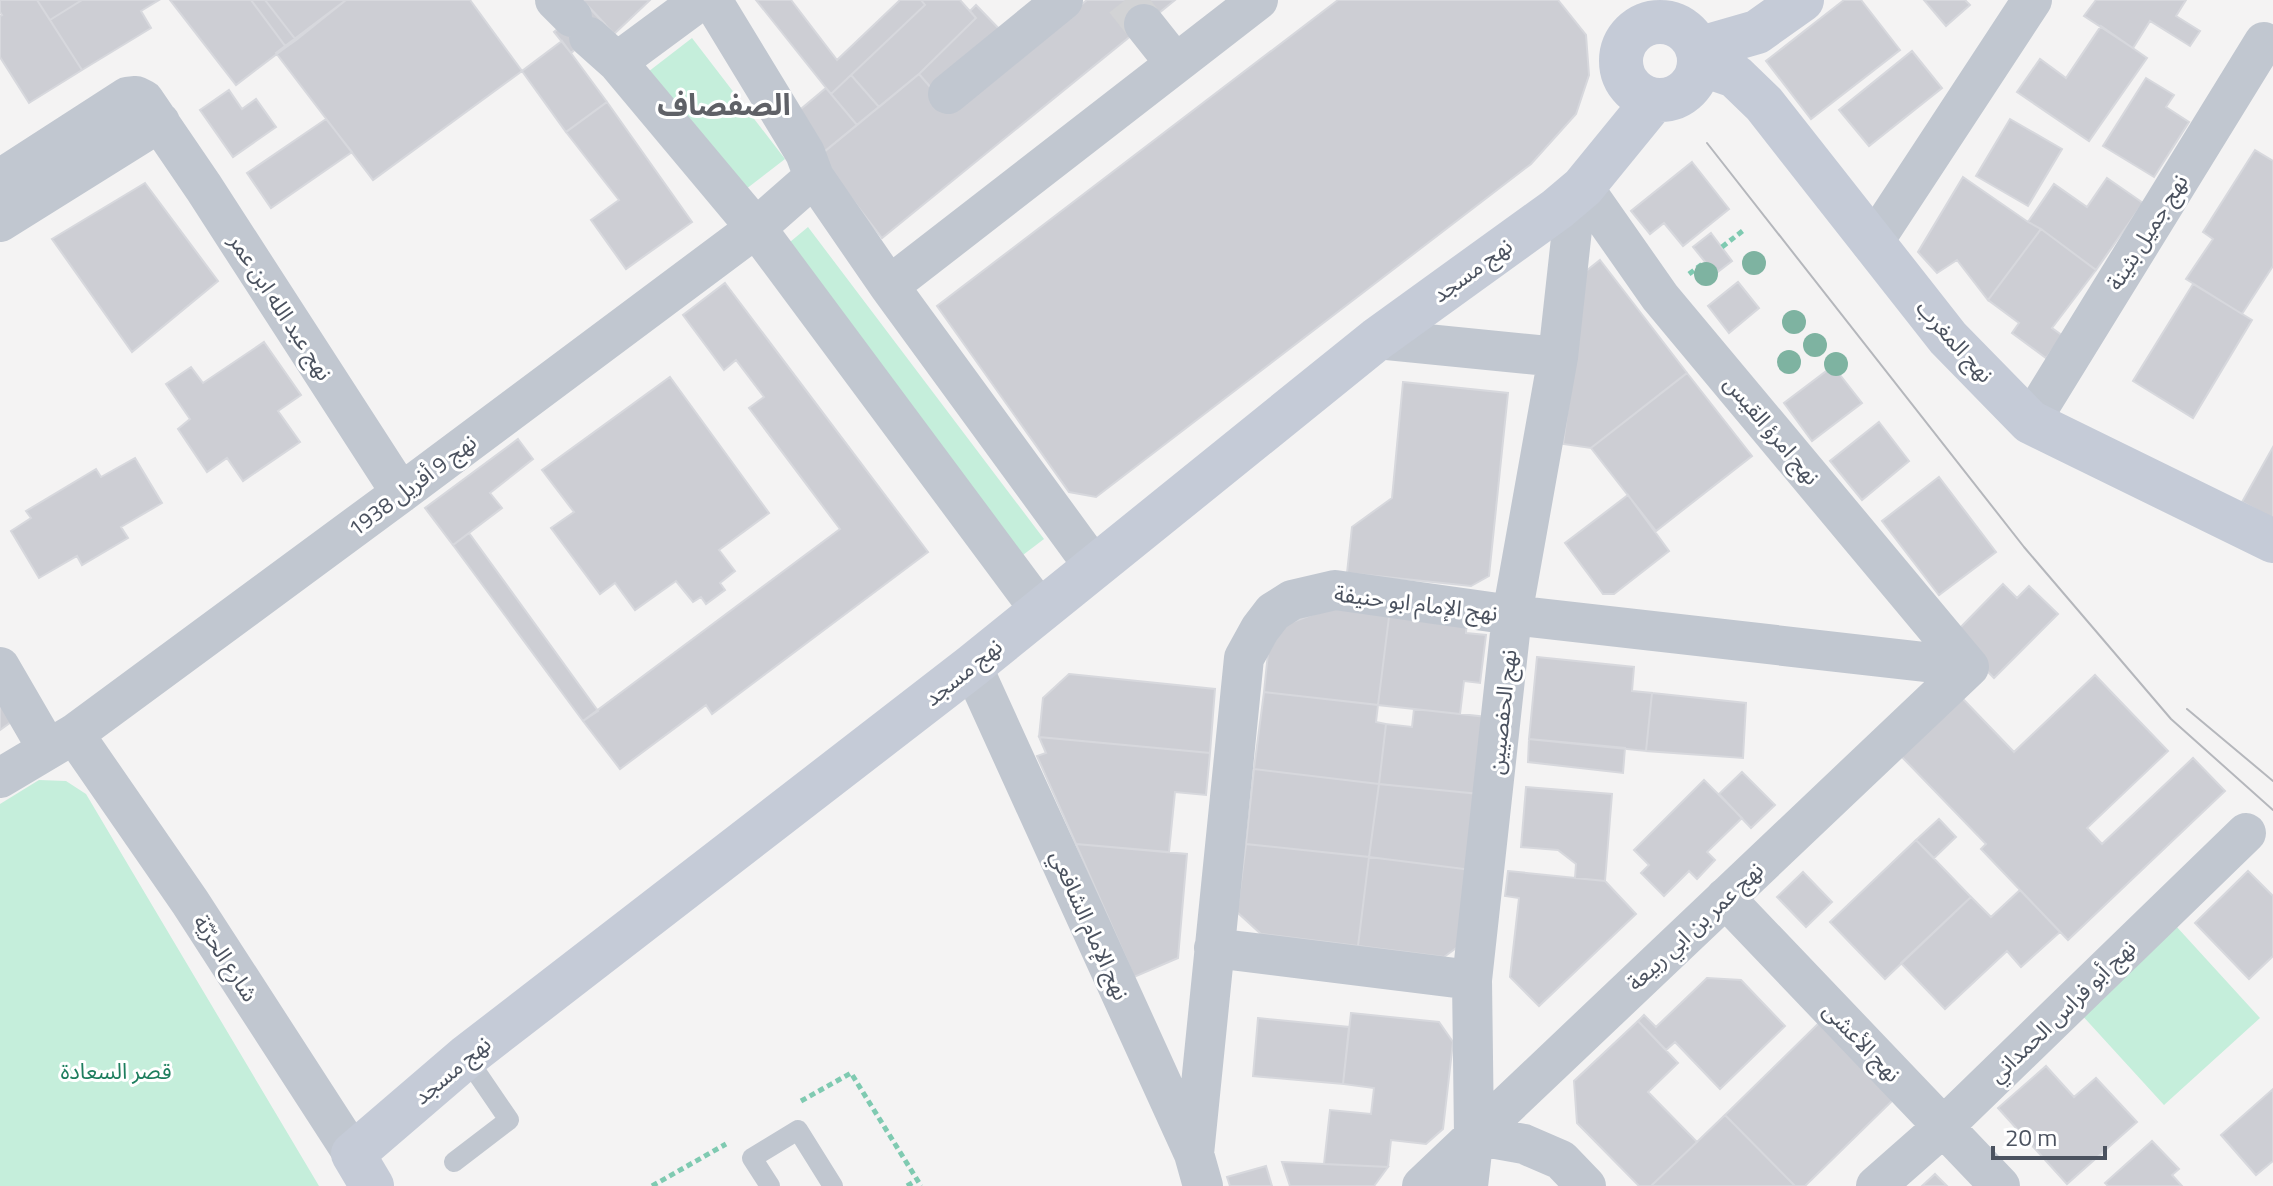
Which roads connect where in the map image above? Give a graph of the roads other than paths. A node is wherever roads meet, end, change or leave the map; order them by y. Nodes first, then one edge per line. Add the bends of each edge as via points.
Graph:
1 (701, 0) edge
2 (712, 0) edge
3 (1063, 0) edge
4 (1258, 0) edge
5 (1802, 0) edge
6 (2032, 0) edge
7 (1630, 13) edge
8 (1144, 24) tunnel mouth
9 (583, 29) edge
10 (2264, 42) dead end
11 (1699, 57) junction
12 (1175, 63) junction
13 (948, 94) dead end
14 (1654, 100) junction
15 (160, 122) junction
16 (814, 177) junction
17 (0, 179) edge
18 (1580, 190) junction
19 (0, 222) edge
20 (756, 228) junction
21 (1872, 244) junction
22 (889, 286) junction
23 (1377, 339) junction
24 (1558, 357) junction
25 (2030, 422) junction
26 (401, 493) junction
27 (2273, 541) edge
28 (1095, 568) junction
29 (1040, 610) junction
30 (1512, 615) junction
31 (972, 666) junction
32 (0, 667) edge
33 (1969, 667) junction
34 (60, 741) junction
35 (0, 778) edge
36 (2246, 833) dead end
37 (1725, 898) junction
38 (1214, 948) junction
39 (1472, 980) junction
40 (466, 1057) junction
41 (1943, 1127) junction
42 (1474, 1135) junction
43 (454, 1162) dead end
44 (362, 1170) edge
45 (1198, 1170) edge
46 (770, 1186) edge
47 (833, 1186) edge
48 (1422, 1186) edge
49 (1468, 1186) edge
50 (1586, 1186) edge
51 (1876, 1186) edge
52 (2000, 1186) edge

1 - 9 street
2 - 16 street via 805,153
3 - 13 street
4 - 12 street
5 - 11 street via 1757,32
6 - 21 street
7 - 11 street via 1681,28 1692,37
7 - 14 street via 1621,65 1630,86
8 - 12 street
9 - 20 street
10 - 25 street, نهج جميل بثينة
11 - 14 street via 1693,84 1685,92
11 - 21 street, نهج المغرب via 1735,76 1764,104
12 - 22 street
14 - 18 street, نهج مسجد
15 - 17 street, نهج عبد الله ابن عمر via 144,100 127,97
15 - 19 street
15 - 26 street, نهج عبد الله ابن عمر
16 - 20 street, نهج 9 أفريل 1938
16 - 22 street
18 - 23 street, نهج مسجد
18 - 24 street, نهج الحفصيين
18 - 33 street, نهج امرؤ القيس via 1660,297
20 - 26 street, نهج 9 أفريل 1938
20 - 29 street
21 - 25 street, نهج المغرب via 1948,338
22 - 28 street
23 - 24 street
23 - 28 street, نهج مسجد
24 - 30 street, نهج الحفصيين
25 - 27 street, نهج المغرب
26 - 34 street, نهج 9 أفريل 1938
28 - 29 street, نهج مسجد
29 - 31 street, نهج مسجد
30 - 33 street, نهج الإمام ابو حنيفة
30 - 38 street, نهج الإمام ابو حنيفة via 1335,590 1292,600 1273,612 1244,658
30 - 39 street, نهج الحفصيين
31 - 40 street, نهج مسجد
31 - 45 street, نهج الإمام الشافعي
32 - 34 street, شارع الحرّيّة
33 - 37 street, نهج عمر بن ابي ربيعة
34 - 35 street, نهج 9 أفريل 1938
34 - 44 street, شارع الحرّيّة via 190,902
36 - 41 street, نهج أبو فراس الحمداني
37 - 41 street, نهج الأعشى
37 - 42 street, نهج عمر بن ابي ربيعة
38 - 39 street
38 - 45 street, نهج الإمام ابو حنيفة
39 - 42 street, نهج الحفصيين
40 - 43 lane via 509,1120
40 - 44 street, نهج مسجد
41 - 51 street, نهج أبو فراس الحمداني
41 - 52 street, نهج الأعشى
42 - 48 street, نهج عمر بن ابي ربيعة
42 - 49 street, نهج الحفصيين
42 - 50 street via 1524,1144 1561,1160
46 - 47 lane via 752,1158 798,1130

